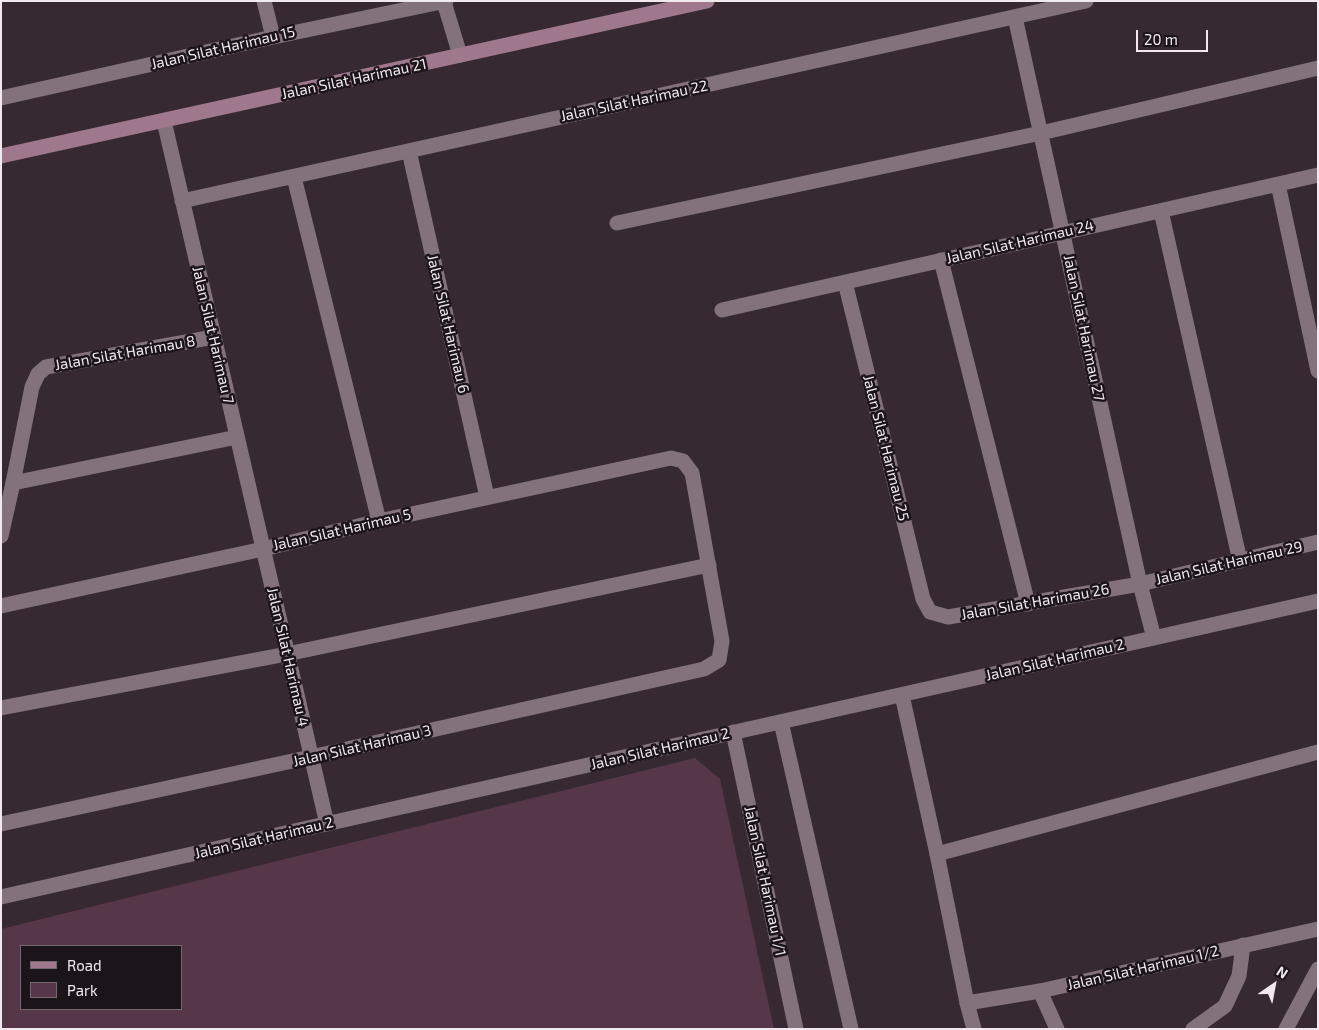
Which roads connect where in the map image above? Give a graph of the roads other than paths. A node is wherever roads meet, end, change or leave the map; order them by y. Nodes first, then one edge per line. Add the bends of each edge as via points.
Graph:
1 (264, 1) edge
2 (708, 1) edge
3 (1086, 1) edge
4 (445, 2) edge
5 (1015, 17) junction
6 (273, 37) junction
7 (460, 56) junction
8 (1318, 68) edge
9 (1, 98) edge
10 (164, 121) junction
11 (1041, 133) junction
12 (408, 151) junction
13 (1, 156) edge
14 (1318, 175) edge
15 (294, 177) junction
16 (1278, 184) junction
17 (182, 202) junction
18 (1161, 211) junction
19 (617, 223) dead end
20 (1063, 232) junction
21 (941, 260) junction
22 (845, 282) junction
23 (722, 310) dead end
24 (214, 337) junction
25 (1318, 371) edge
26 (237, 437) junction
27 (13, 483) junction
28 (487, 497) junction
29 (379, 520) junction
30 (1, 536) edge
31 (1318, 542) edge
32 (263, 549) junction
33 (1240, 561) junction
34 (709, 565) junction
35 (1140, 584) junction
36 (1318, 601) edge
37 (1028, 604) junction
38 (1, 606) edge
39 (930, 612) joint
40 (1154, 638) junction
41 (287, 654) junction
42 (902, 694) junction
43 (1, 708) edge
44 (781, 722) junction
45 (733, 732) junction
46 (1318, 752) edge
47 (311, 757) junction
48 (1, 824) edge
49 (327, 824) junction
50 (937, 854) junction
51 (1, 897) edge
52 (1318, 929) edge
53 (1243, 945) junction
54 (1318, 969) edge
55 (1040, 991) junction
56 (967, 1003) junction
57 (796, 1029) edge
58 (851, 1029) edge
59 (974, 1029) edge
60 (1057, 1029) edge
61 (1193, 1029) edge
62 (1286, 1029) edge

1 - 6 street
2 - 7 street, Jalan Silat Harimau 21
3 - 5 street, Jalan Silat Harimau 22
4 - 6 street, Jalan Silat Harimau 15
4 - 7 street
5 - 11 street, Jalan Silat Harimau 27
5 - 12 street, Jalan Silat Harimau 22
6 - 9 street, Jalan Silat Harimau 15
7 - 10 street, Jalan Silat Harimau 21
8 - 11 street
10 - 13 street, Jalan Silat Harimau 21
10 - 17 street, Jalan Silat Harimau 7
11 - 19 street
11 - 20 street, Jalan Silat Harimau 27
12 - 15 street, Jalan Silat Harimau 22
12 - 28 street, Jalan Silat Harimau 6
14 - 16 street, Jalan Silat Harimau 24
15 - 17 street, Jalan Silat Harimau 22
15 - 29 street
16 - 18 street, Jalan Silat Harimau 24
16 - 25 street
17 - 24 street, Jalan Silat Harimau 7
18 - 20 street, Jalan Silat Harimau 24
18 - 33 street
20 - 21 street, Jalan Silat Harimau 24
20 - 35 street, Jalan Silat Harimau 27
21 - 22 street, Jalan Silat Harimau 24
21 - 37 street
22 - 23 street, Jalan Silat Harimau 24
22 - 39 street, Jalan Silat Harimau 25 via 922,599
24 - 26 street, Jalan Silat Harimau 7
24 - 27 street, Jalan Silat Harimau 8 via 46,367 38,374 32,387
26 - 27 street
26 - 32 street, Jalan Silat Harimau 7
27 - 30 street
28 - 29 street, Jalan Silat Harimau 5
28 - 34 street, Jalan Silat Harimau 5 via 671,458 683,461 692,473
29 - 32 street, Jalan Silat Harimau 5
31 - 33 street, Jalan Silat Harimau 29
32 - 38 street, Jalan Silat Harimau 5
32 - 41 street, Jalan Silat Harimau 4
33 - 35 street, Jalan Silat Harimau 29
34 - 41 street
34 - 47 street, Jalan Silat Harimau 3 via 722,641 719,660 704,669
35 - 37 street, Jalan Silat Harimau 26
35 - 40 street, Jalan Silat Harimau 27
36 - 40 street, Jalan Silat Harimau 2
37 - 39 street, Jalan Silat Harimau 26 via 948,617
40 - 42 street, Jalan Silat Harimau 2
41 - 43 street
41 - 47 street, Jalan Silat Harimau 4
42 - 44 street, Jalan Silat Harimau 2
42 - 50 street
44 - 45 street, Jalan Silat Harimau 2
44 - 58 street
45 - 49 street, Jalan Silat Harimau 2
45 - 57 street, Jalan Silat Harimau 1/1
46 - 50 street
47 - 48 street, Jalan Silat Harimau 3
47 - 49 street, Jalan Silat Harimau 4
49 - 51 street, Jalan Silat Harimau 2
50 - 56 street
52 - 53 street, Jalan Silat Harimau 1/2
53 - 55 street, Jalan Silat Harimau 1/2
53 - 61 street via 1239,976 1225,1006
54 - 62 street
55 - 56 street, Jalan Silat Harimau 1/2
55 - 60 street
56 - 59 street

